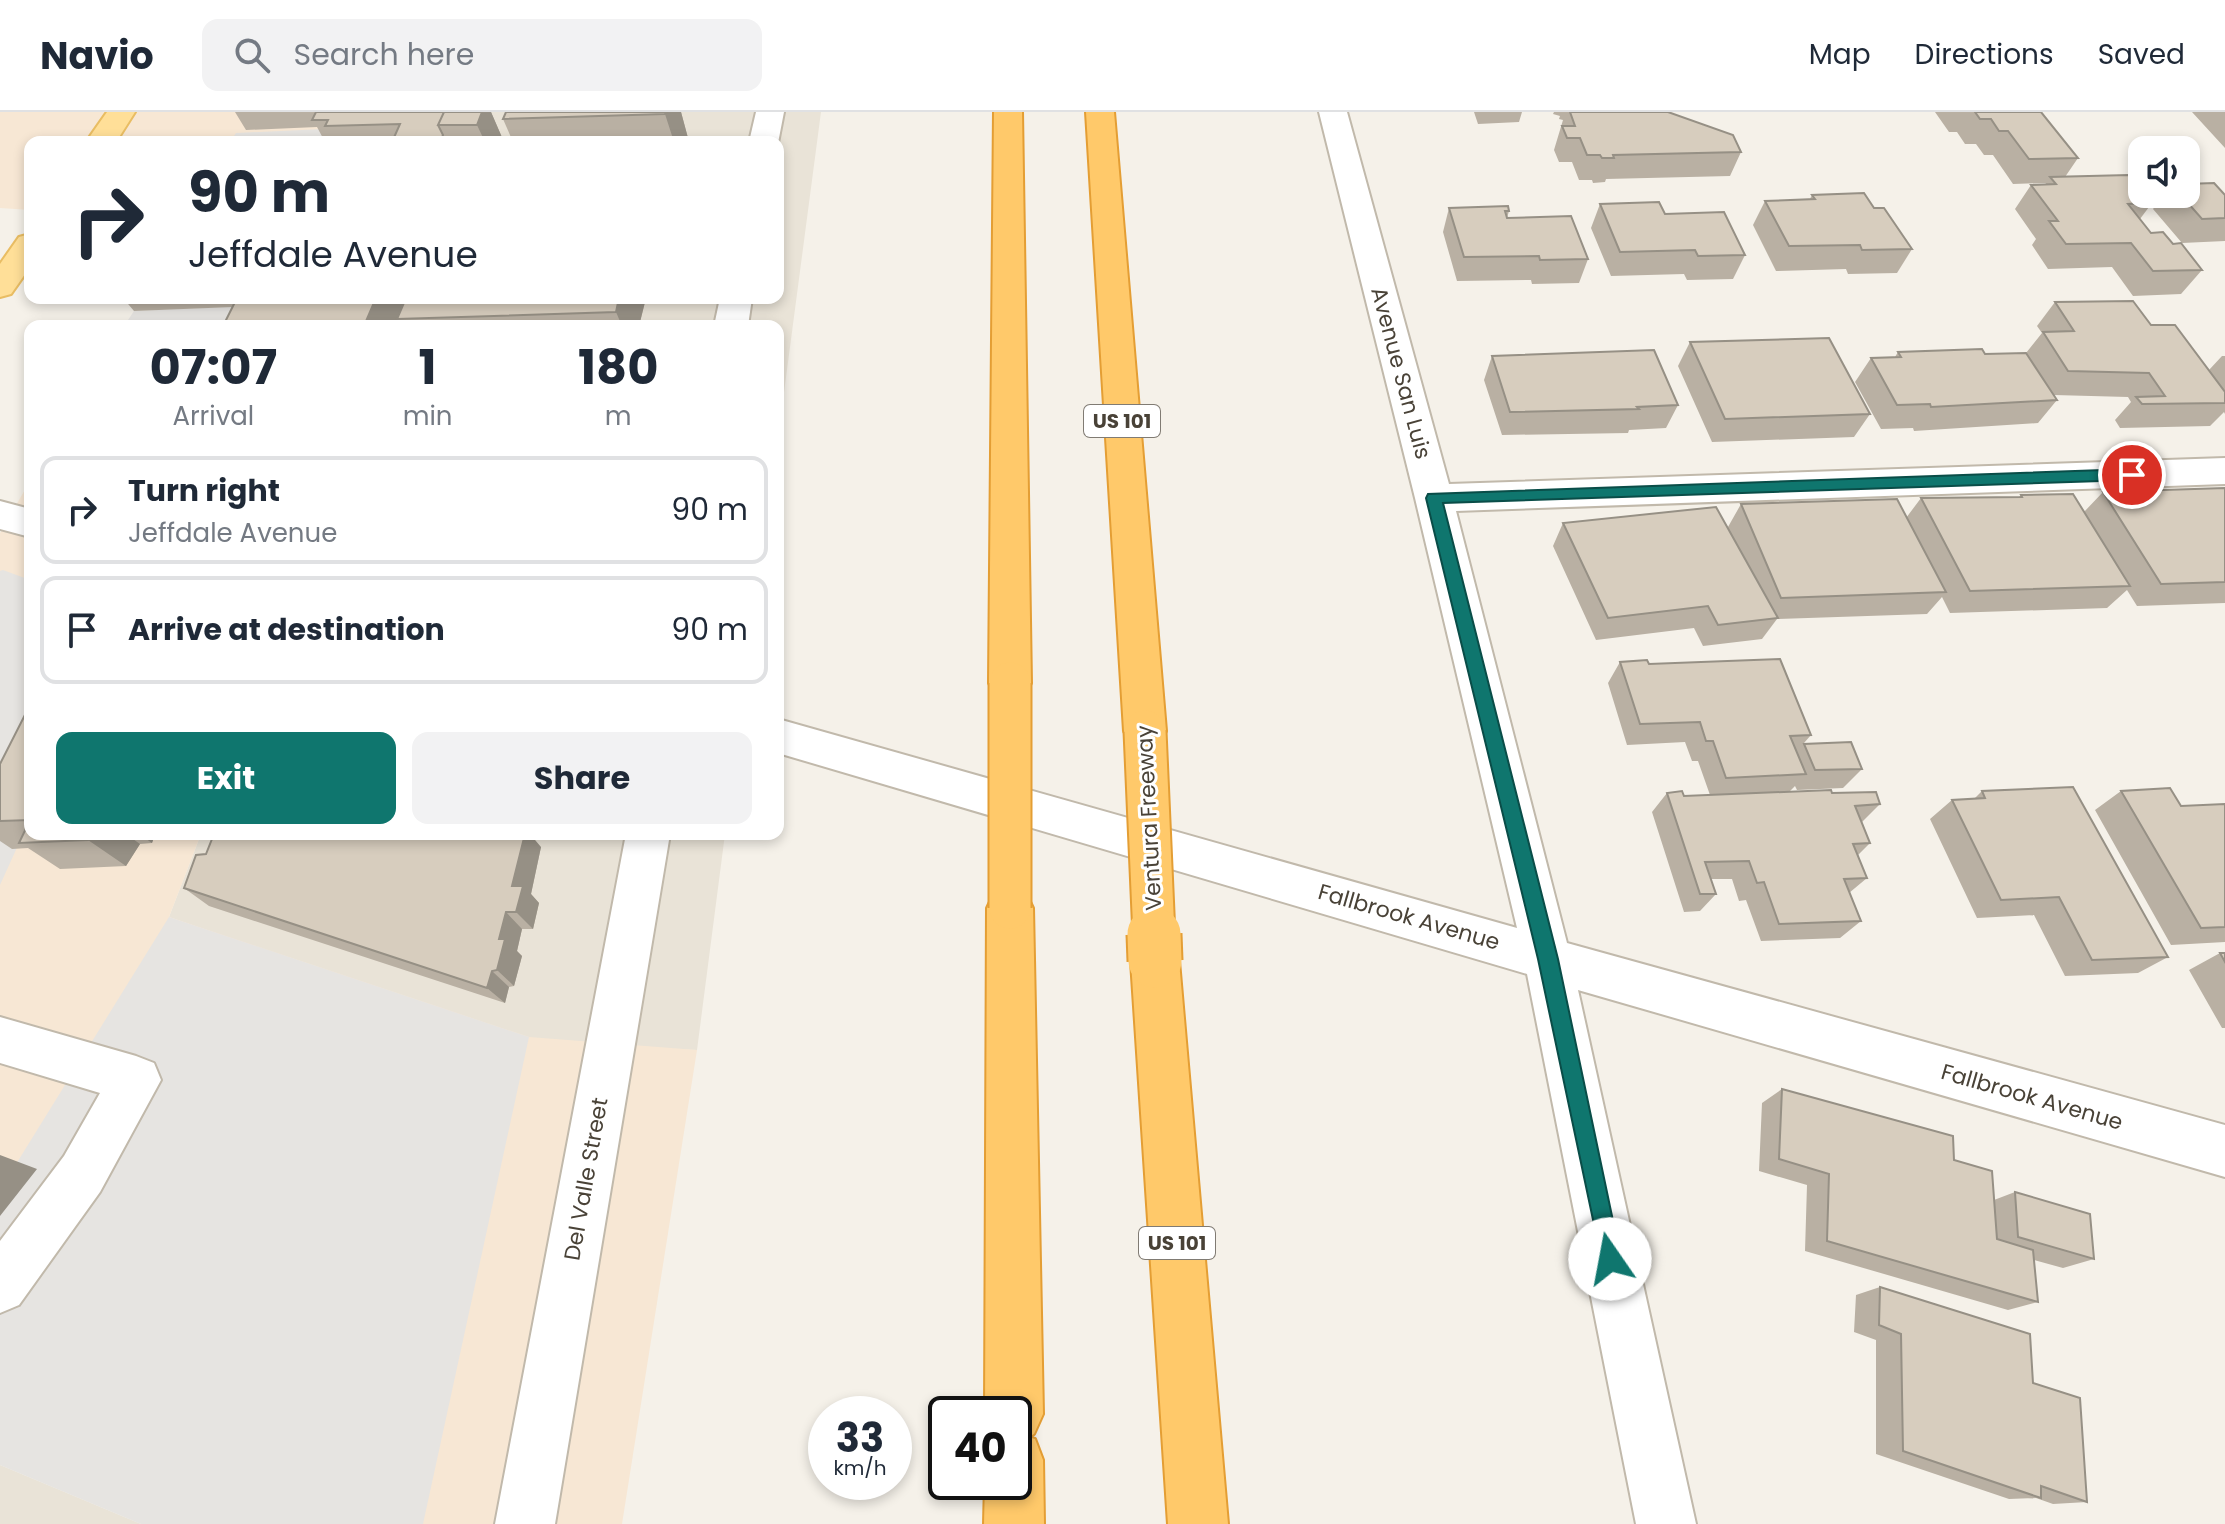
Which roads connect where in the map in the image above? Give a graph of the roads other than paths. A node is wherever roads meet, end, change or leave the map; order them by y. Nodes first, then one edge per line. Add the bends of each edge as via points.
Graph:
1 (121, 112) edge
2 (770, 112) edge
3 (1008, 112) edge
4 (1100, 112) edge
5 (1333, 112) edge
6 (105, 136) edge
7 (765, 136) edge
8 (24, 253) edge
9 (0, 287) edge
10 (2225, 471) edge
11 (1434, 498) junction
12 (0, 515) edge
13 (24, 521) edge
14 (784, 738) edge
15 (647, 840) edge
16 (1548, 959) junction
17 (0, 1040) edge
18 (2225, 1151) edge
19 (0, 1286) edge
20 (1014, 1396) edge
21 (1014, 1500) edge
22 (525, 1524) edge
23 (1014, 1524) edge
24 (1198, 1524) edge
25 (1666, 1524) edge

1 - 6 main road
2 - 7 street
3 - 20 highway, bridge
4 - 24 highway, Ventura Freeway / US 101, bridge
5 - 11 street, Avenue San Luis
8 - 9 main road
10 - 11 street
11 - 16 street, Avenue San Luis
12 - 13 street
14 - 16 street, Fallbrook Avenue
15 - 22 street, Del Valle Street
16 - 18 street, Fallbrook Avenue
16 - 25 street, Avenue San Luis
17 - 19 street via 136,1080 82,1174
21 - 23 highway

